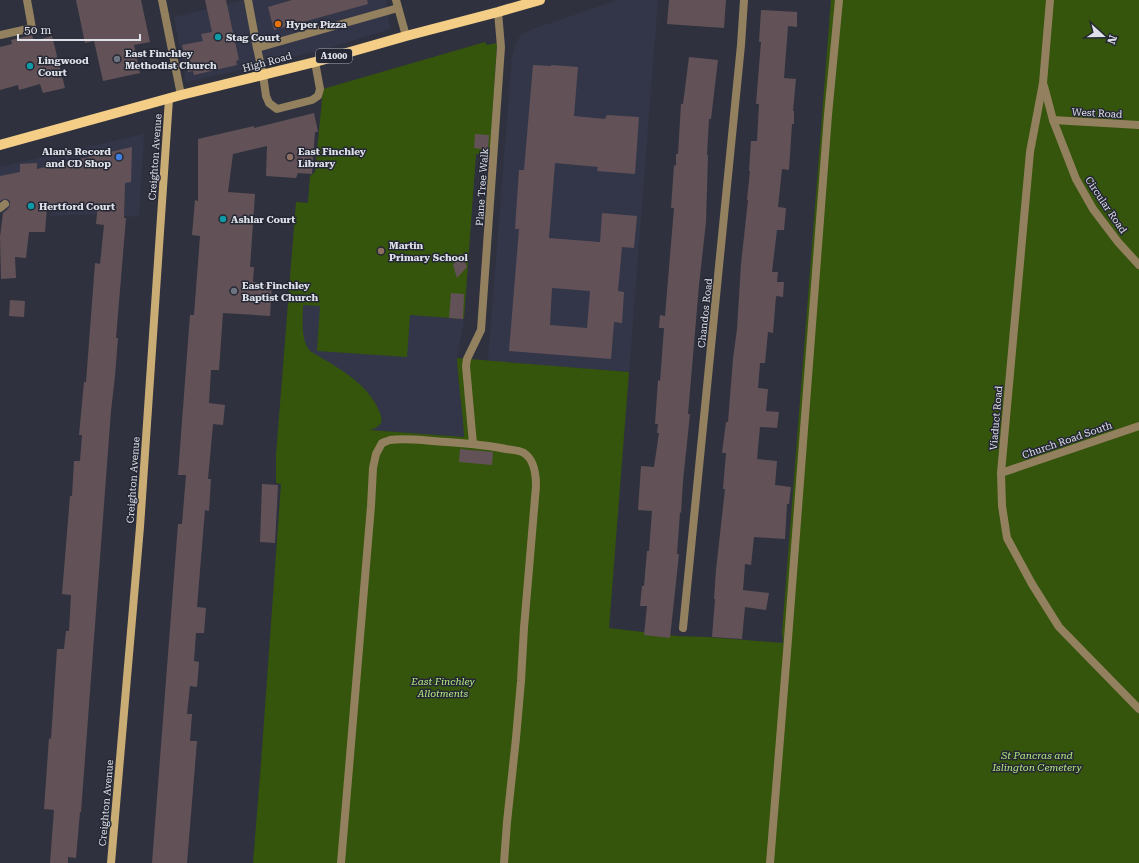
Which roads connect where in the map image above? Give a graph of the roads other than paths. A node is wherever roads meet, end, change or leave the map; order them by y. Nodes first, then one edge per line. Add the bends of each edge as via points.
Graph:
1 (27, 0) edge
2 (162, 0) edge
3 (248, 0) edge
4 (540, 0) edge
5 (744, 0) edge
6 (839, 0) edge
7 (1050, 0) edge
8 (397, 4) edge
9 (498, 12) junction
10 (0, 35) edge
11 (406, 36) junction
12 (257, 48) junction
13 (315, 62) junction
14 (263, 75) junction
15 (1043, 83) junction
16 (181, 95) junction
17 (169, 99) junction
18 (1053, 120) junction
19 (1139, 125) edge
20 (0, 145) edge
21 (1139, 265) edge
22 (1139, 426) edge
23 (473, 444) junction
24 (1001, 473) junction
25 (684, 628) dead end
26 (1139, 710) edge
27 (111, 863) edge
28 (341, 863) edge
29 (504, 863) edge
30 (770, 863) edge

1 - 10 street via 32,28
2 - 16 street
3 - 12 street
4 - 9 main road, High Road / A1000
5 - 25 street, Chandos Road
6 - 30 street
7 - 15 street
8 - 11 street
8 - 12 street, High Road
9 - 11 main road, High Road / A1000
9 - 23 street, Plane Tree Walk via 501,47 481,330 467,359 466,372
11 - 13 main road, High Road / A1000
12 - 14 street
13 - 14 main road, High Road / A1000
13 - 14 street via 320,89 318,96 277,109 269,103 266,96
14 - 16 main road, High Road / A1000
15 - 18 street, Circular Road
15 - 24 street, Viaduct Road via 1030,152
16 - 17 main road, High Road / A1000
17 - 20 main road, High Road / A1000
17 - 27 street, Creighton Avenue via 140,520
18 - 19 street, West Road
18 - 21 street, Circular Road via 1076,179 1093,209
22 - 24 street, Church Road South
23 - 28 street via 389,440 382,443 376,454
23 - 29 street via 524,453 532,462 536,478 520,695
24 - 26 street, Viaduct Road via 1002,506 1007,538 1032,584 1059,627

